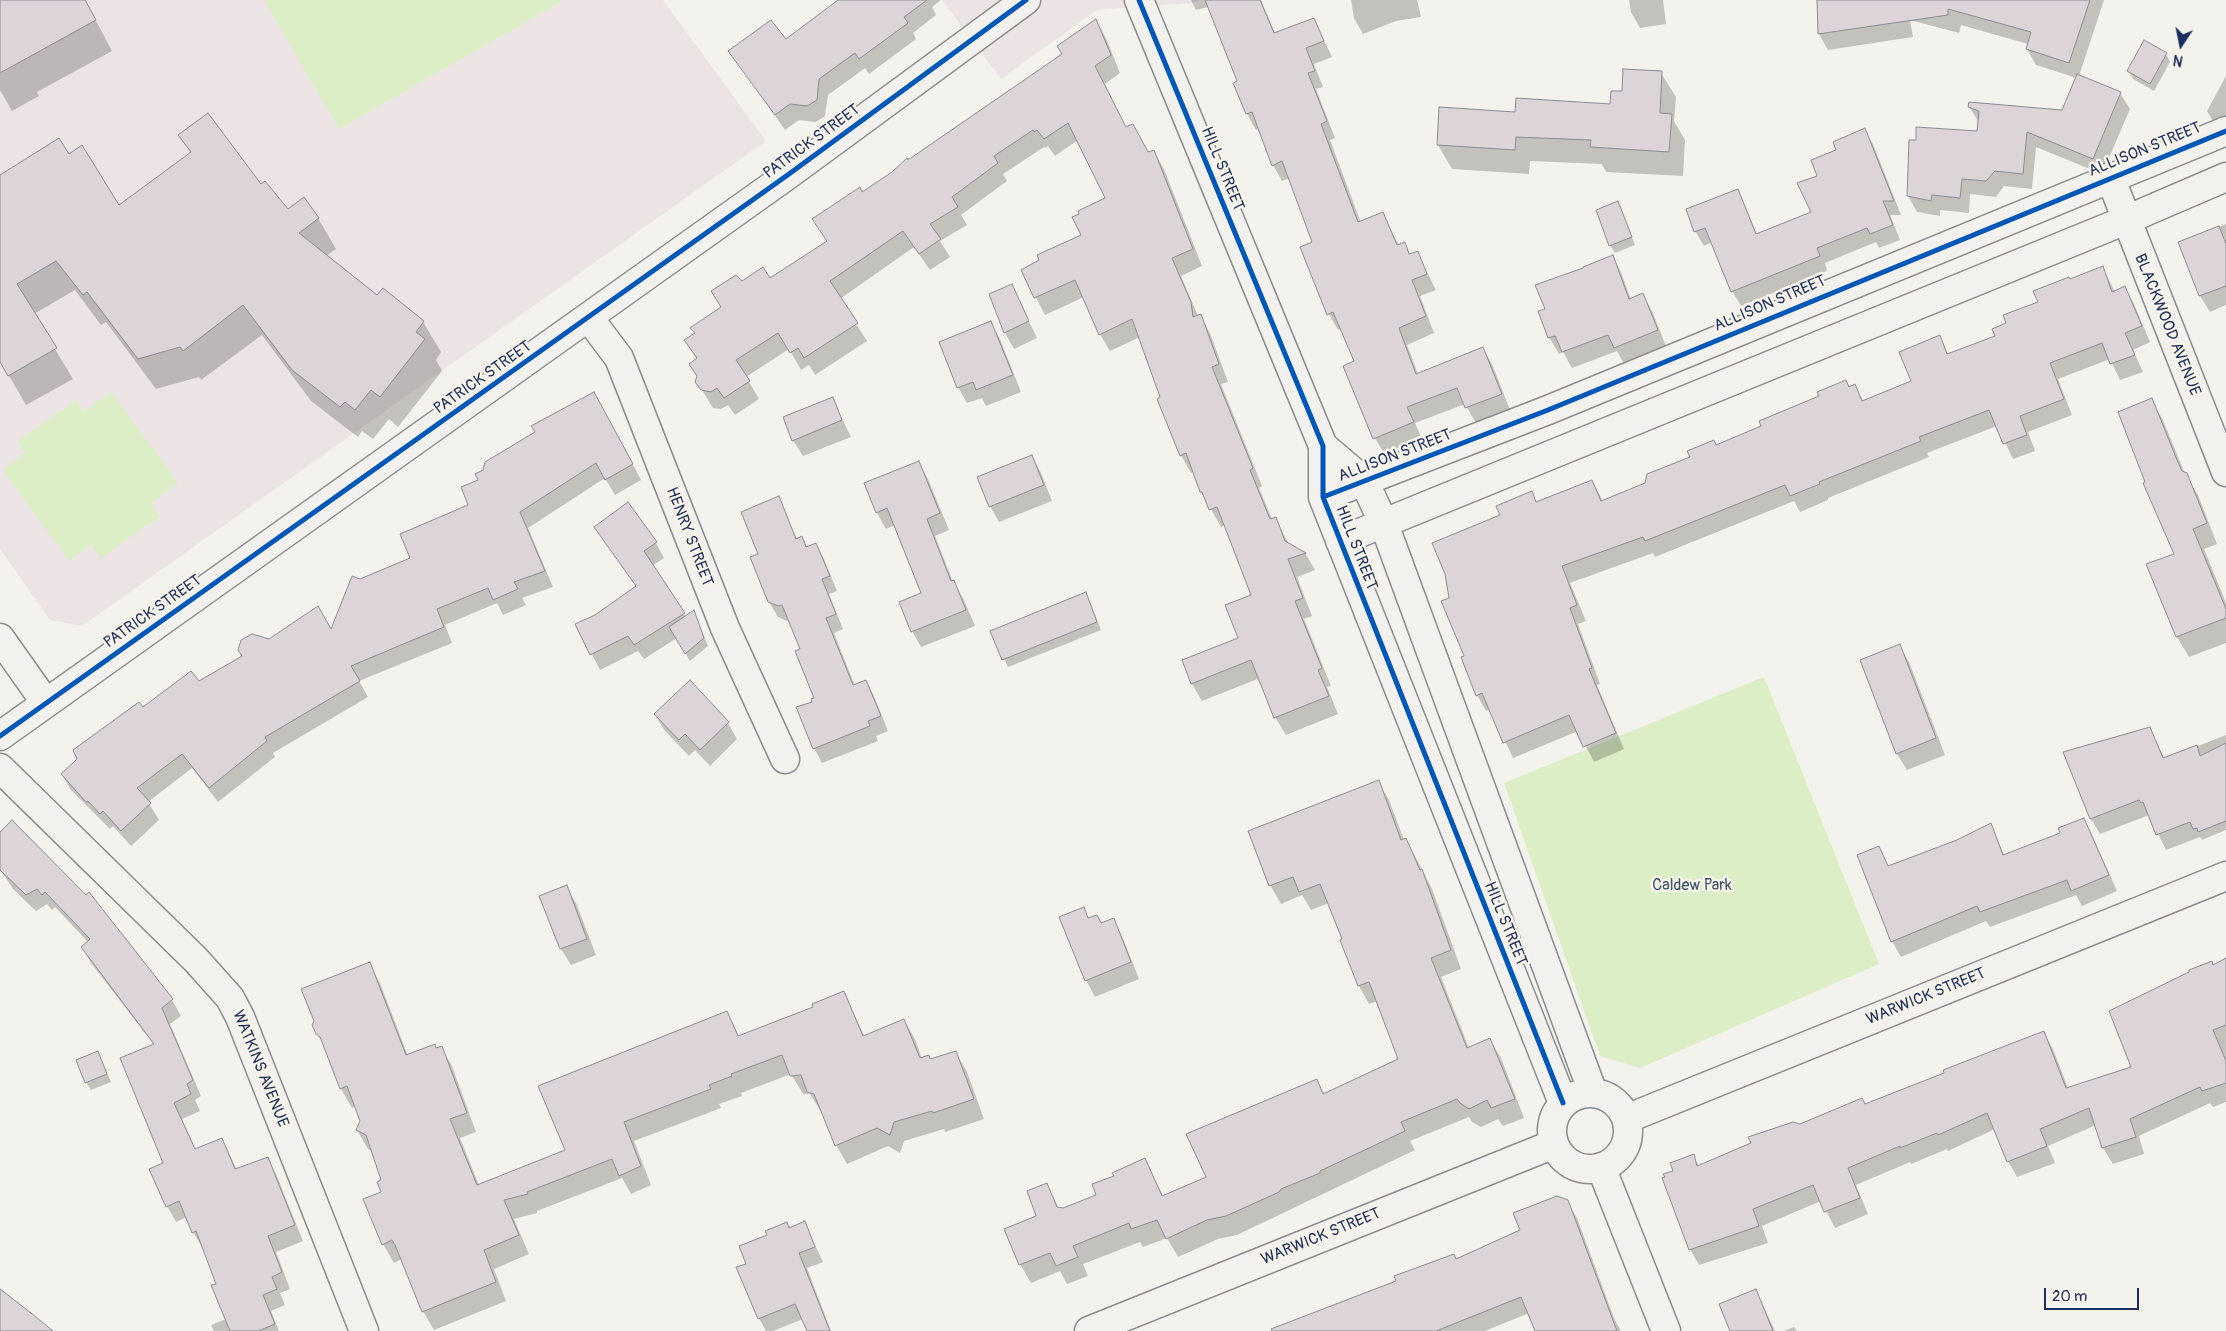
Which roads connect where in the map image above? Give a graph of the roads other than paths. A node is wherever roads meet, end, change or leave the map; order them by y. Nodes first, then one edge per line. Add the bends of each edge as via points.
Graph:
1 (1026, 0) edge
2 (1139, 0) edge
3 (2226, 131) edge
4 (2110, 177) junction
5 (2226, 177) edge
6 (2126, 220) junction
7 (589, 318) junction
8 (1323, 446) junction
9 (2226, 472) edge
10 (1364, 481) junction
11 (1323, 497) junction
12 (1384, 524) junction
13 (1340, 541) junction
14 (0, 638) edge
15 (46, 702) junction
16 (0, 736) edge
17 (785, 759) dead end
18 (0, 768) edge
19 (2226, 876) edge
20 (1594, 1093) junction
21 (1563, 1103) junction
22 (1626, 1119) junction
23 (1554, 1144) junction
24 (1601, 1167) junction
25 (1145, 1320) edge
26 (364, 1331) edge
27 (1089, 1331) edge
28 (1666, 1331) edge

1 - 7 street, PATRICK STREET
2 - 8 street, HILL STREET
3 - 4 street, ALLISON STREET
4 - 6 street, BLACKWOOD AVENUE
4 - 10 street, ALLISON STREET via 1557,406
5 - 6 street
6 - 9 street, BLACKWOOD AVENUE
6 - 12 street
7 - 15 street, PATRICK STREET
7 - 17 street, HENRY STREET via 619,358 725,628
8 - 10 street, HILL STREET
8 - 11 street, HILL STREET
10 - 11 street, ALLISON STREET
10 - 12 street, HILL STREET
11 - 13 street, HILL STREET
12 - 13 street
12 - 20 street, HILL STREET
13 - 21 street, HILL STREET
14 - 15 street
15 - 16 street, PATRICK STREET
18 - 26 street, WATKINS AVENUE via 196,960 230,998
19 - 22 street, WARWICK STREET
20 - 21 street via 1582,1093
20 - 22 street via 1613,1101
21 - 23 street via 1552,1122
22 - 24 street via 1628,1129 1624,1148 1610,1163
23 - 24 street via 1567,1162 1589,1169
23 - 25 street, WARWICK STREET
24 - 28 street
25 - 27 street, WARWICK STREET

